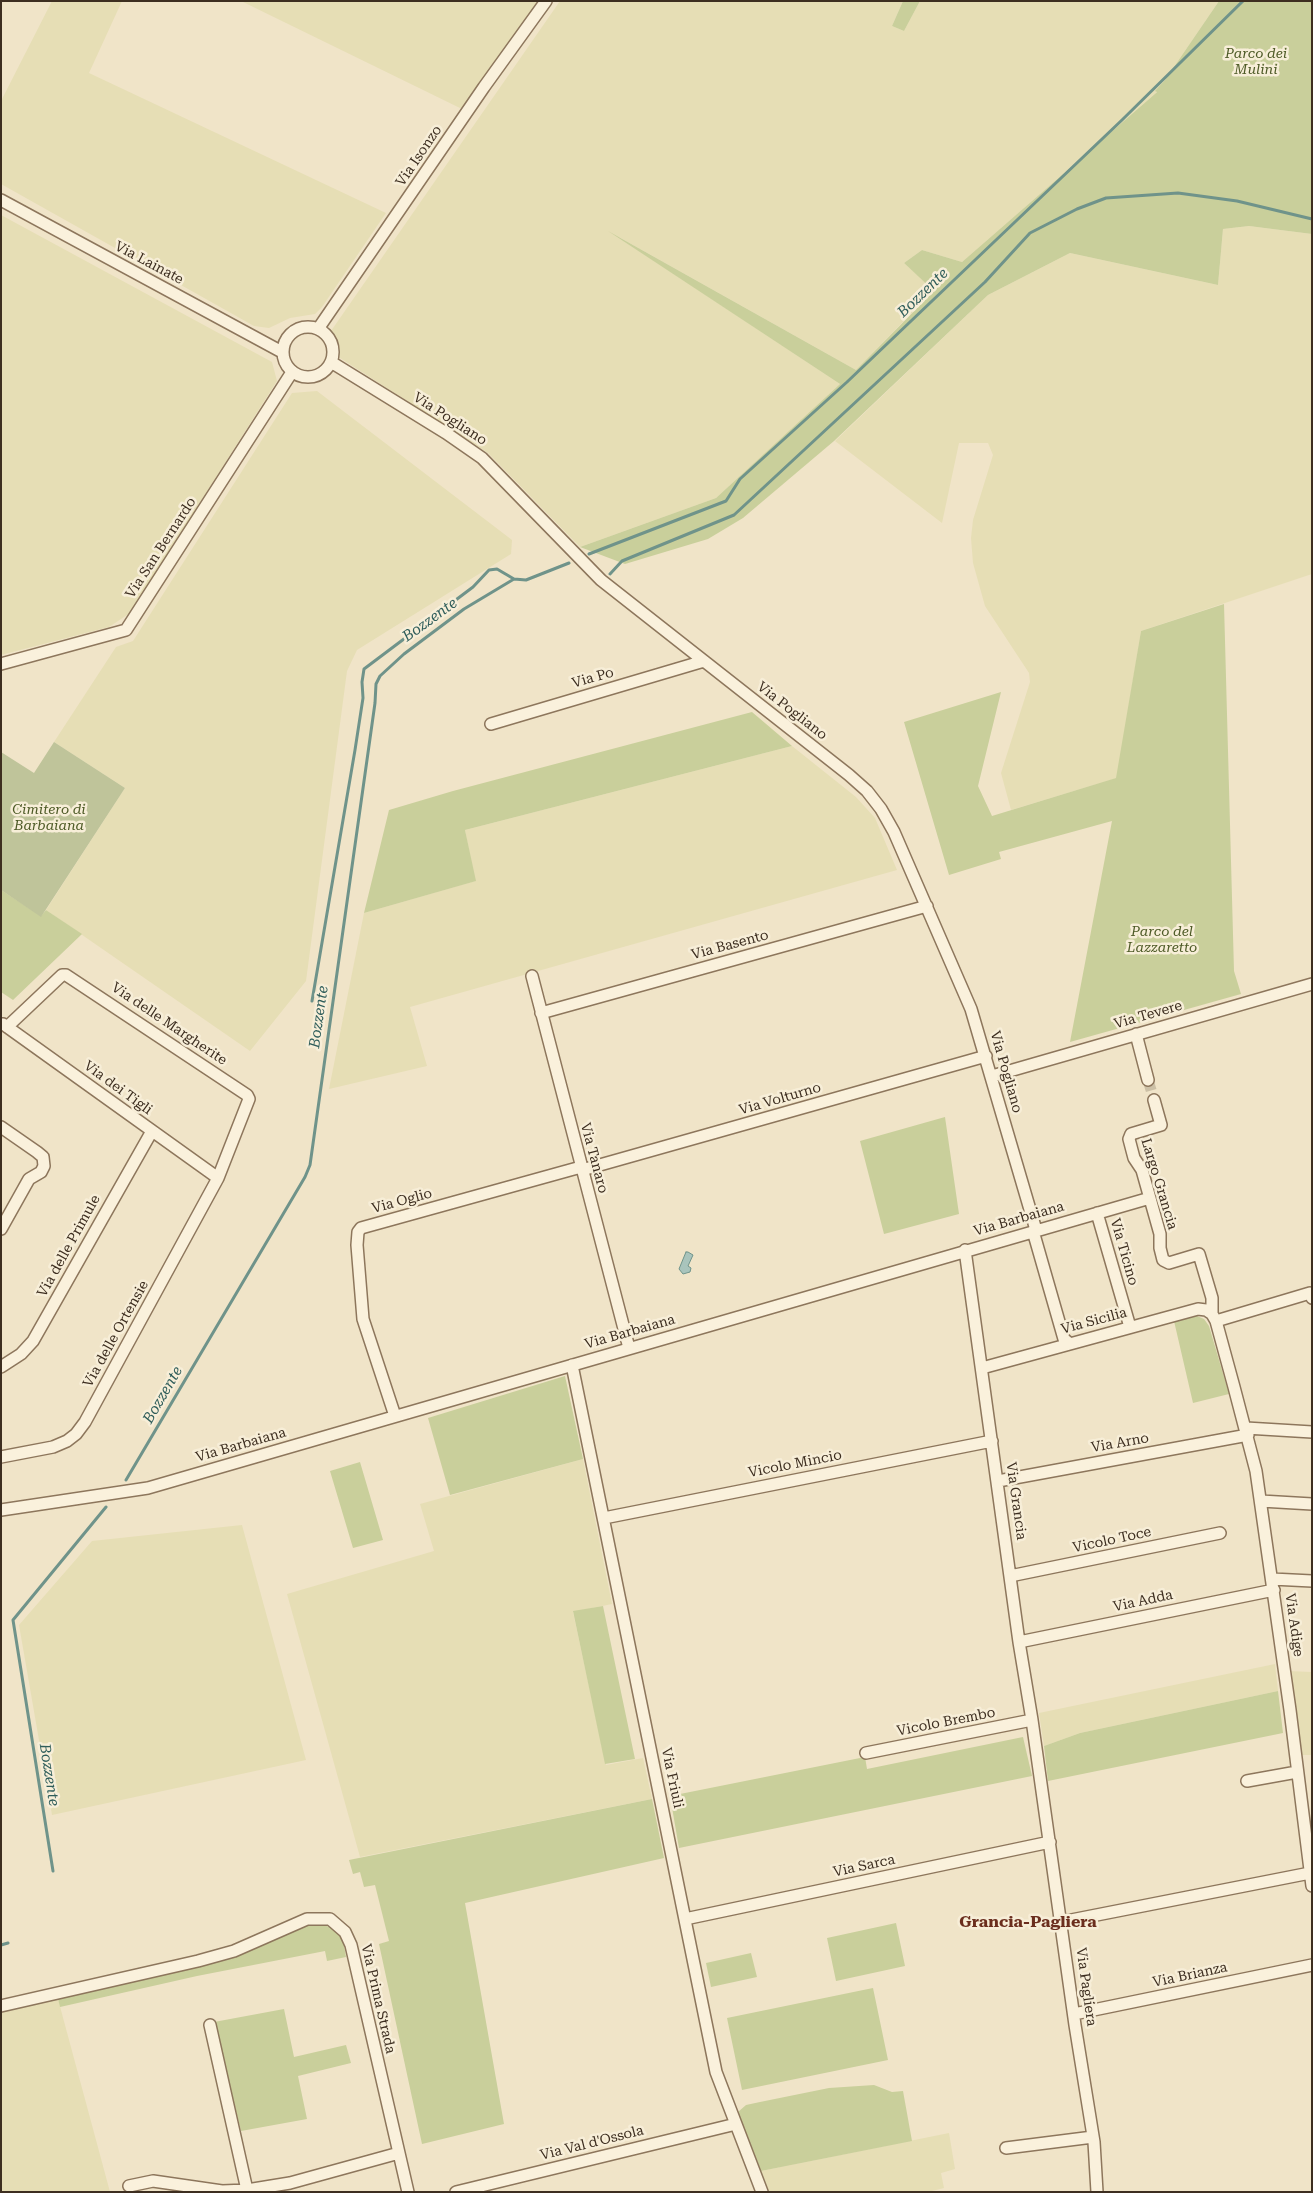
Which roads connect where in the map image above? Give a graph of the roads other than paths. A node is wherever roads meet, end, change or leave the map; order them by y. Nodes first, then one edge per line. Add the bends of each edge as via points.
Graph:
1 (546, 1) edge
2 (1, 200) edge
3 (318, 329) junction
4 (282, 352) junction
5 (331, 362) junction
6 (292, 372) junction
7 (704, 661) junction
8 (1, 664) edge
9 (491, 724) dead end
10 (927, 906) junction
11 (532, 976) dead end
12 (1312, 984) edge
13 (541, 1013) junction
14 (4, 1025) edge
15 (1136, 1034) junction
16 (986, 1056) junction
17 (992, 1076) junction
18 (1148, 1080) tunnel mouth
19 (1154, 1100) tunnel mouth
20 (1, 1127) edge
21 (152, 1131) junction
22 (582, 1169) junction
23 (218, 1178) junction
24 (1150, 1198) junction
25 (1097, 1213) junction
26 (1, 1229) edge
27 (1034, 1230) junction
28 (965, 1250) junction
29 (1312, 1298) edge
30 (1214, 1317) junction
31 (1130, 1328) junction
32 (1069, 1343) junction
33 (629, 1348) junction
34 (572, 1365) junction
35 (1, 1367) edge
36 (982, 1368) junction
37 (395, 1416) junction
38 (1247, 1432) junction
39 (1312, 1432) edge
40 (992, 1441) junction
41 (1, 1456) edge
42 (998, 1481) junction
43 (1261, 1501) junction
44 (1312, 1504) edge
45 (1, 1510) edge
46 (604, 1518) junction
47 (1220, 1533) dead end
48 (1010, 1576) junction
49 (1312, 1580) edge
50 (1273, 1584) junction
51 (1019, 1642) junction
52 (1032, 1720) junction
53 (866, 1753) dead end
54 (1038, 1756) joint
55 (1297, 1772) junction
56 (1246, 1781) dead end
57 (1050, 1842) junction
58 (1310, 1873) junction
59 (1312, 1886) edge
60 (685, 1919) junction
61 (1061, 1922) junction
62 (1312, 1965) edge
63 (1, 2006) edge
64 (1074, 2014) junction
65 (210, 2025) dead end
66 (736, 2124) junction
67 (1094, 2137) junction
68 (1006, 2148) dead end
69 (399, 2153) junction
70 (129, 2186) dead end
71 (247, 2190) junction
72 (408, 2192) edge
73 (456, 2192) edge
74 (762, 2192) edge
75 (1097, 2192) edge

1 - 3 street, Via Isonzo
2 - 4 street, Via Lainate
3 - 4 street via 298,328 284,342
3 - 5 street via 331,343
4 - 6 street via 284,362
5 - 6 street via 326,371 317,376 308,378
5 - 7 street, Via Pogliano via 477,454 601,580
6 - 8 street, Via San Bernardo via 126,630
7 - 9 street, Via Po
7 - 10 street, Via Pogliano via 866,792 888,820
10 - 13 street, Via Basento
10 - 16 street, Via Pogliano
11 - 13 street, Via Tanaro
12 - 15 street, Via Tevere
13 - 22 street, Via Tanaro
14 - 21 street, Via dei Tigli
14 - 23 street, Via delle Margherite via 62,975 66,975 247,1094 249,1104
15 - 17 street, Via Tevere
15 - 18 street
16 - 17 street, Via Pogliano
16 - 22 street, Via Volturno
17 - 27 street, Via Pogliano
19 - 24 street, Largo Grancia via 1161,1125 1129,1137
20 - 26 street via 43,1157 44,1166 41,1172 29,1178
21 - 23 street, Via dei Tigli
21 - 35 street, Via delle Primule via 33,1341 21,1354
22 - 33 street, Via Tanaro
22 - 37 street, Via Oglio via 362,1228 358,1232 356,1245 363,1319
23 - 41 street, Via delle Ortensie via 76,1434 53,1447
24 - 25 street, Via Barbaiana
24 - 30 street, Largo Grancia via 1163,1260 1169,1263 1199,1254
25 - 27 street, Via Barbaiana
25 - 31 street, Via Ticino
27 - 28 street, Via Barbaiana
27 - 32 street, Via Pogliano via 1064,1339
28 - 33 street, Via Barbaiana
28 - 36 street, Via Grancia
29 - 30 street via 1310,1293
30 - 31 street, Via Sicilia via 1206,1310 1198,1309
30 - 38 street, Via Adige
31 - 32 street, Via Sicilia
32 - 36 street, Via Sicilia
33 - 34 street, Via Barbaiana
34 - 37 street, Via Barbaiana
34 - 46 street, Via Friuli
36 - 40 street, Via Grancia
37 - 45 street, Via Barbaiana via 148,1488
38 - 39 street
38 - 42 street, Via Arno
38 - 43 street, Via Adige
40 - 42 street, Via Grancia
40 - 46 street, Vicolo Mincio
42 - 48 street, Via Grancia
43 - 44 street
43 - 50 street, Via Adige
46 - 60 street, Via Friuli
47 - 48 street, Vicolo Toce
48 - 51 street, Via Grancia
49 - 50 street, Via Adda
50 - 51 street, Via Adda
50 - 55 street, Via Adige
51 - 52 street, Via Grancia
52 - 53 street, Vicolo Brembo
52 - 54 street, Via Grancia
54 - 57 street, Via Pagliera
55 - 56 street
55 - 58 street, Via Adige
57 - 60 street, Via Sarca
57 - 61 street, Via Pagliera
58 - 59 street, Via Adige
58 - 61 street
60 - 66 street, Via Friuli via 716,2072
61 - 64 street, Via Pagliera
62 - 64 street, Via Brianza
63 - 69 street, Via Prima Strada via 198,1961 234,1951 307,1919 330,1919 345,1932 351,1945
64 - 67 street, Via Pagliera
65 - 71 street
66 - 73 street, Via Val d'Ossola
66 - 74 street, Via Friuli
67 - 68 street
67 - 75 street, Via Pagliera
69 - 71 street via 290,2183
69 - 72 street, Via Prima Strada
70 - 71 street via 153,2181 222,2191

